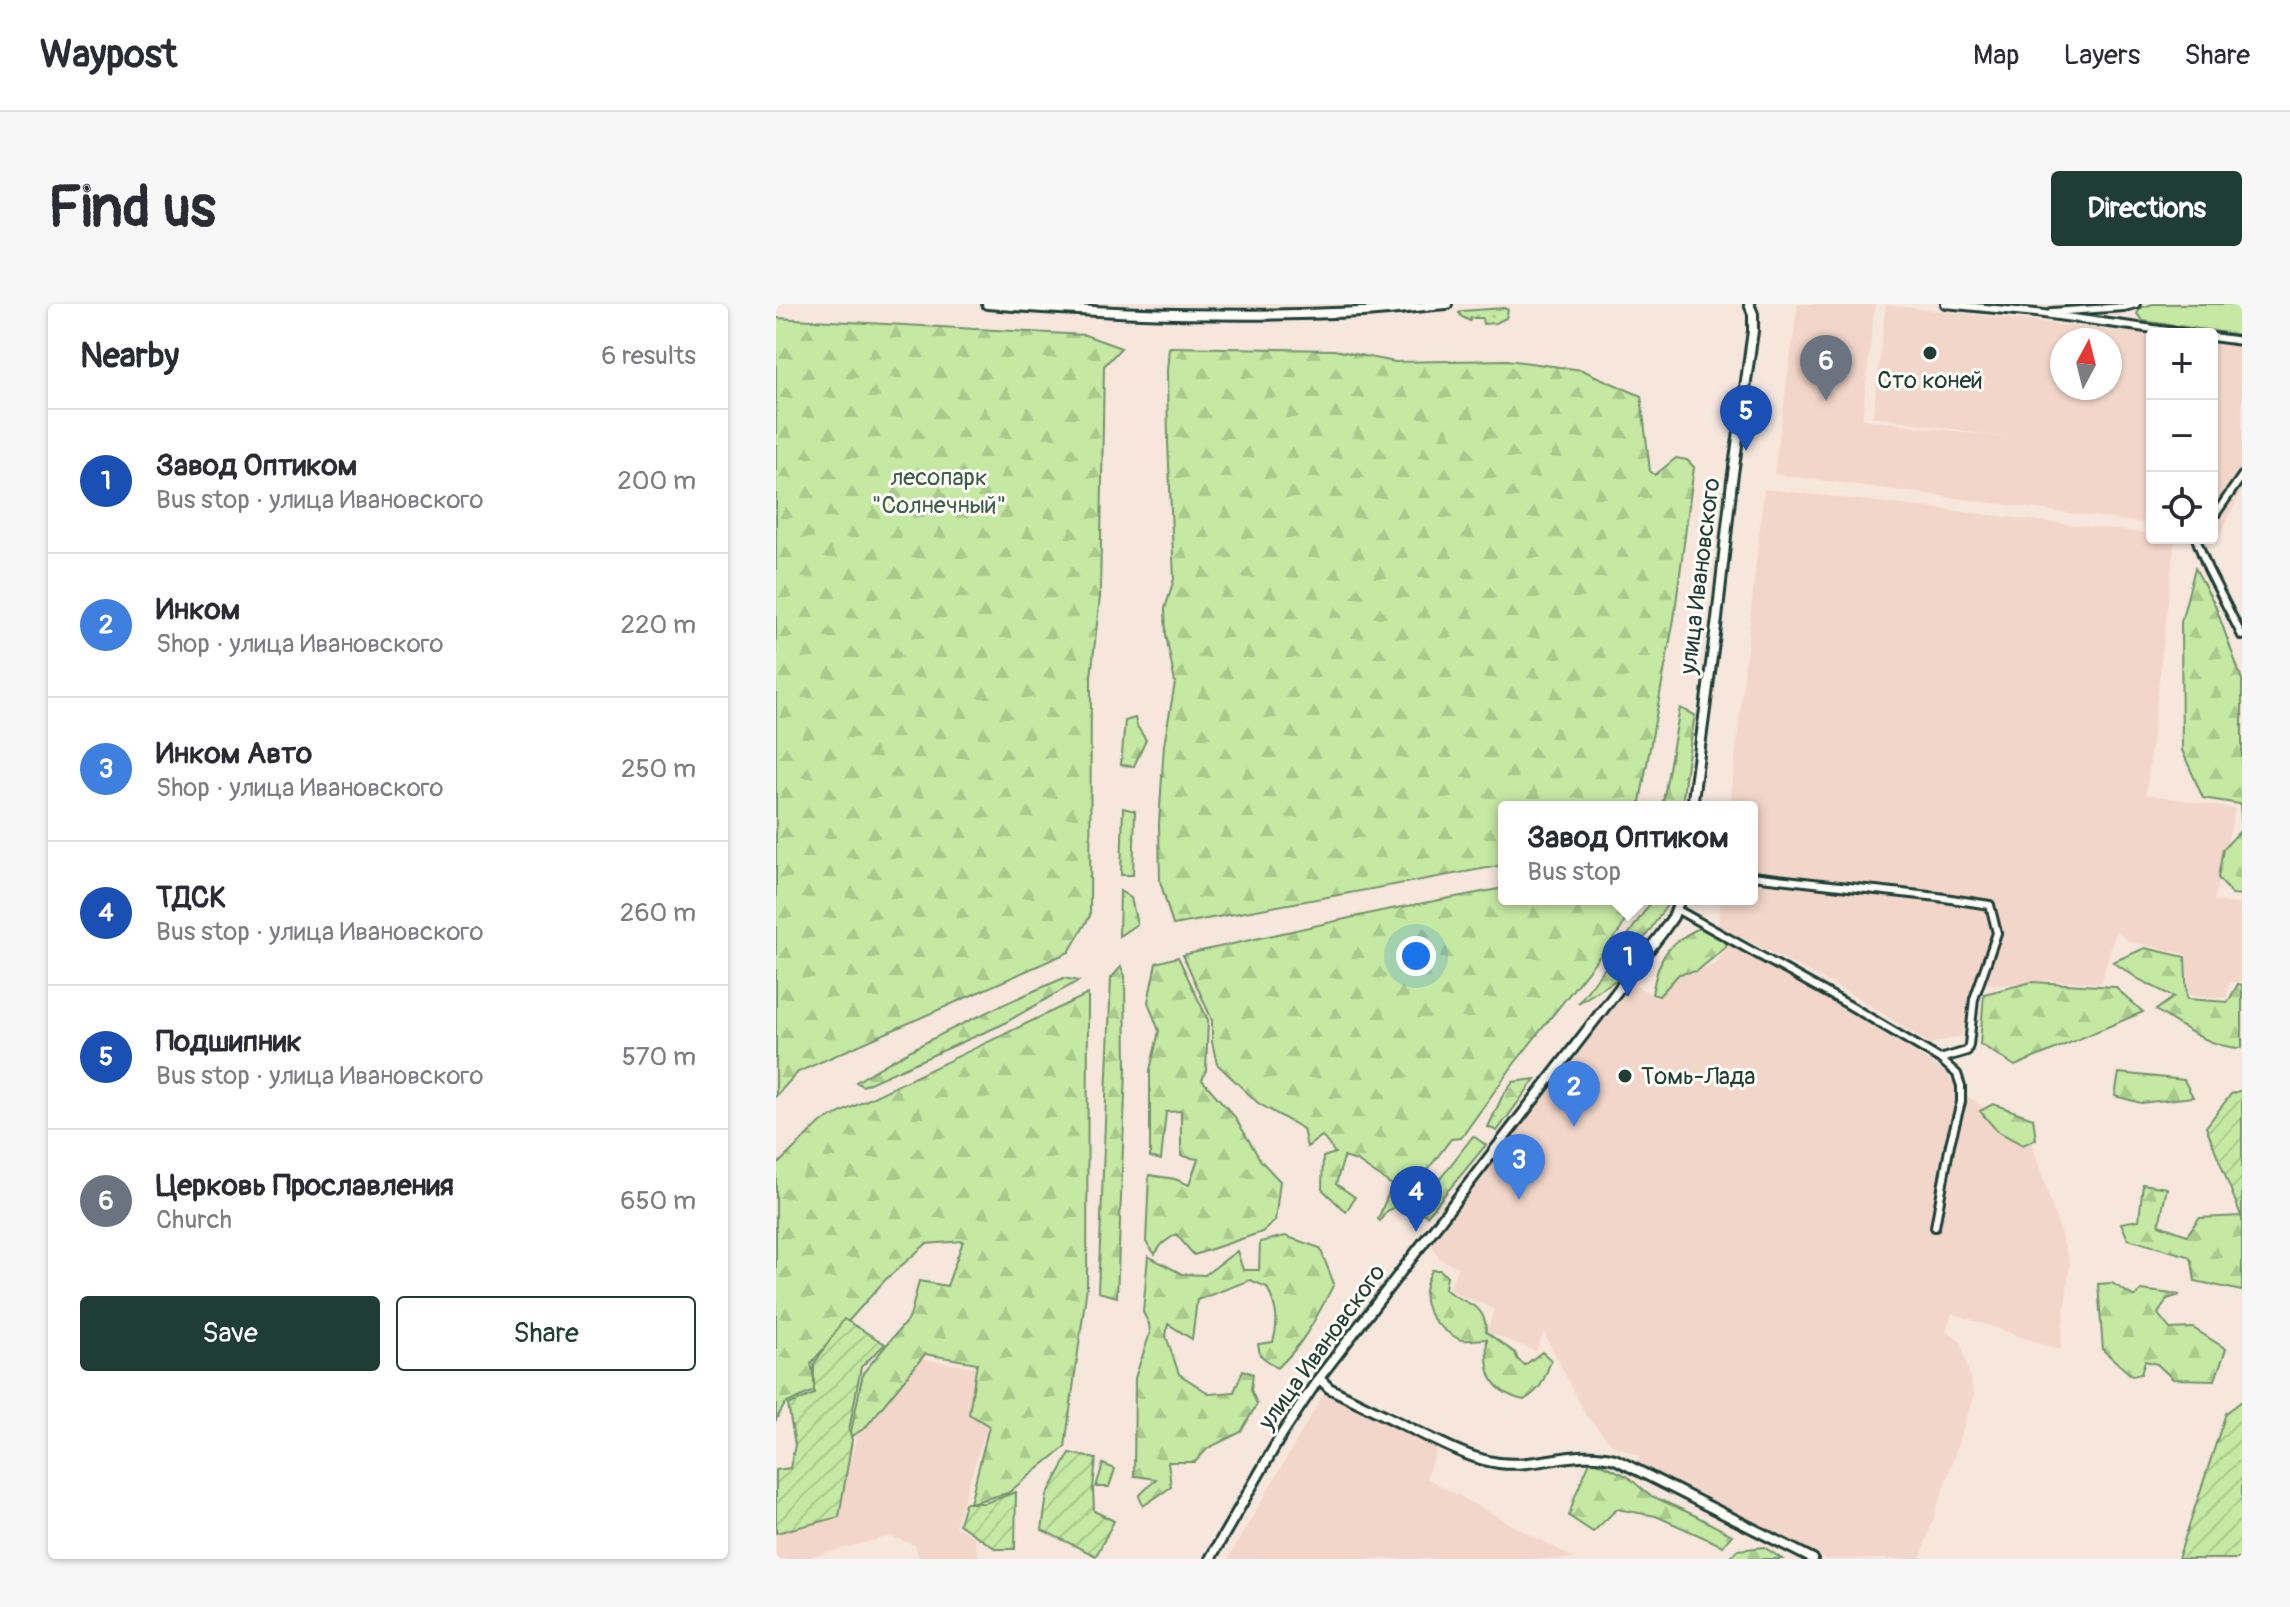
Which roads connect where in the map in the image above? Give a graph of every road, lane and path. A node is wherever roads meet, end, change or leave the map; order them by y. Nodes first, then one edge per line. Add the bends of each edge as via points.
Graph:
1 (987, 304) edge
2 (1445, 304) edge
3 (1749, 304) edge
4 (1945, 304) edge
5 (2136, 304) edge
6 (1411, 306) edge
7 (2036, 313) junction
8 (2146, 328) edge
9 (2218, 338) edge
10 (2242, 341) edge
11 (2242, 476) edge
12 (2218, 510) edge
13 (2198, 544) edge
14 (2242, 636) edge
15 (1693, 801) edge
16 (1758, 877) edge
17 (1678, 905) edge
18 (1676, 909) junction
19 (1940, 1059) junction
20 (1935, 1227) dead end
21 (1319, 1378) junction
22 (1210, 1559) edge
23 (1813, 1559) edge

1 - 6 main road via 1202,314 1365,312
2 - 6 main road
3 - 15 main road, улица Ивановского via 1753,331
4 - 7 street
5 - 7 street
7 - 8 street
9 - 10 street
11 - 12 street
13 - 14 street
16 - 19 street via 1990,905 1997,933 1974,999 1969,1045 1967,1051
17 - 18 main road, улица Ивановского
18 - 19 street
18 - 21 main road, улица Ивановского
19 - 20 street via 1957,1074 1961,1102
21 - 22 main road, улица Ивановского
21 - 23 main road via 1329,1388 1477,1458 1513,1464 1587,1455 1615,1459

